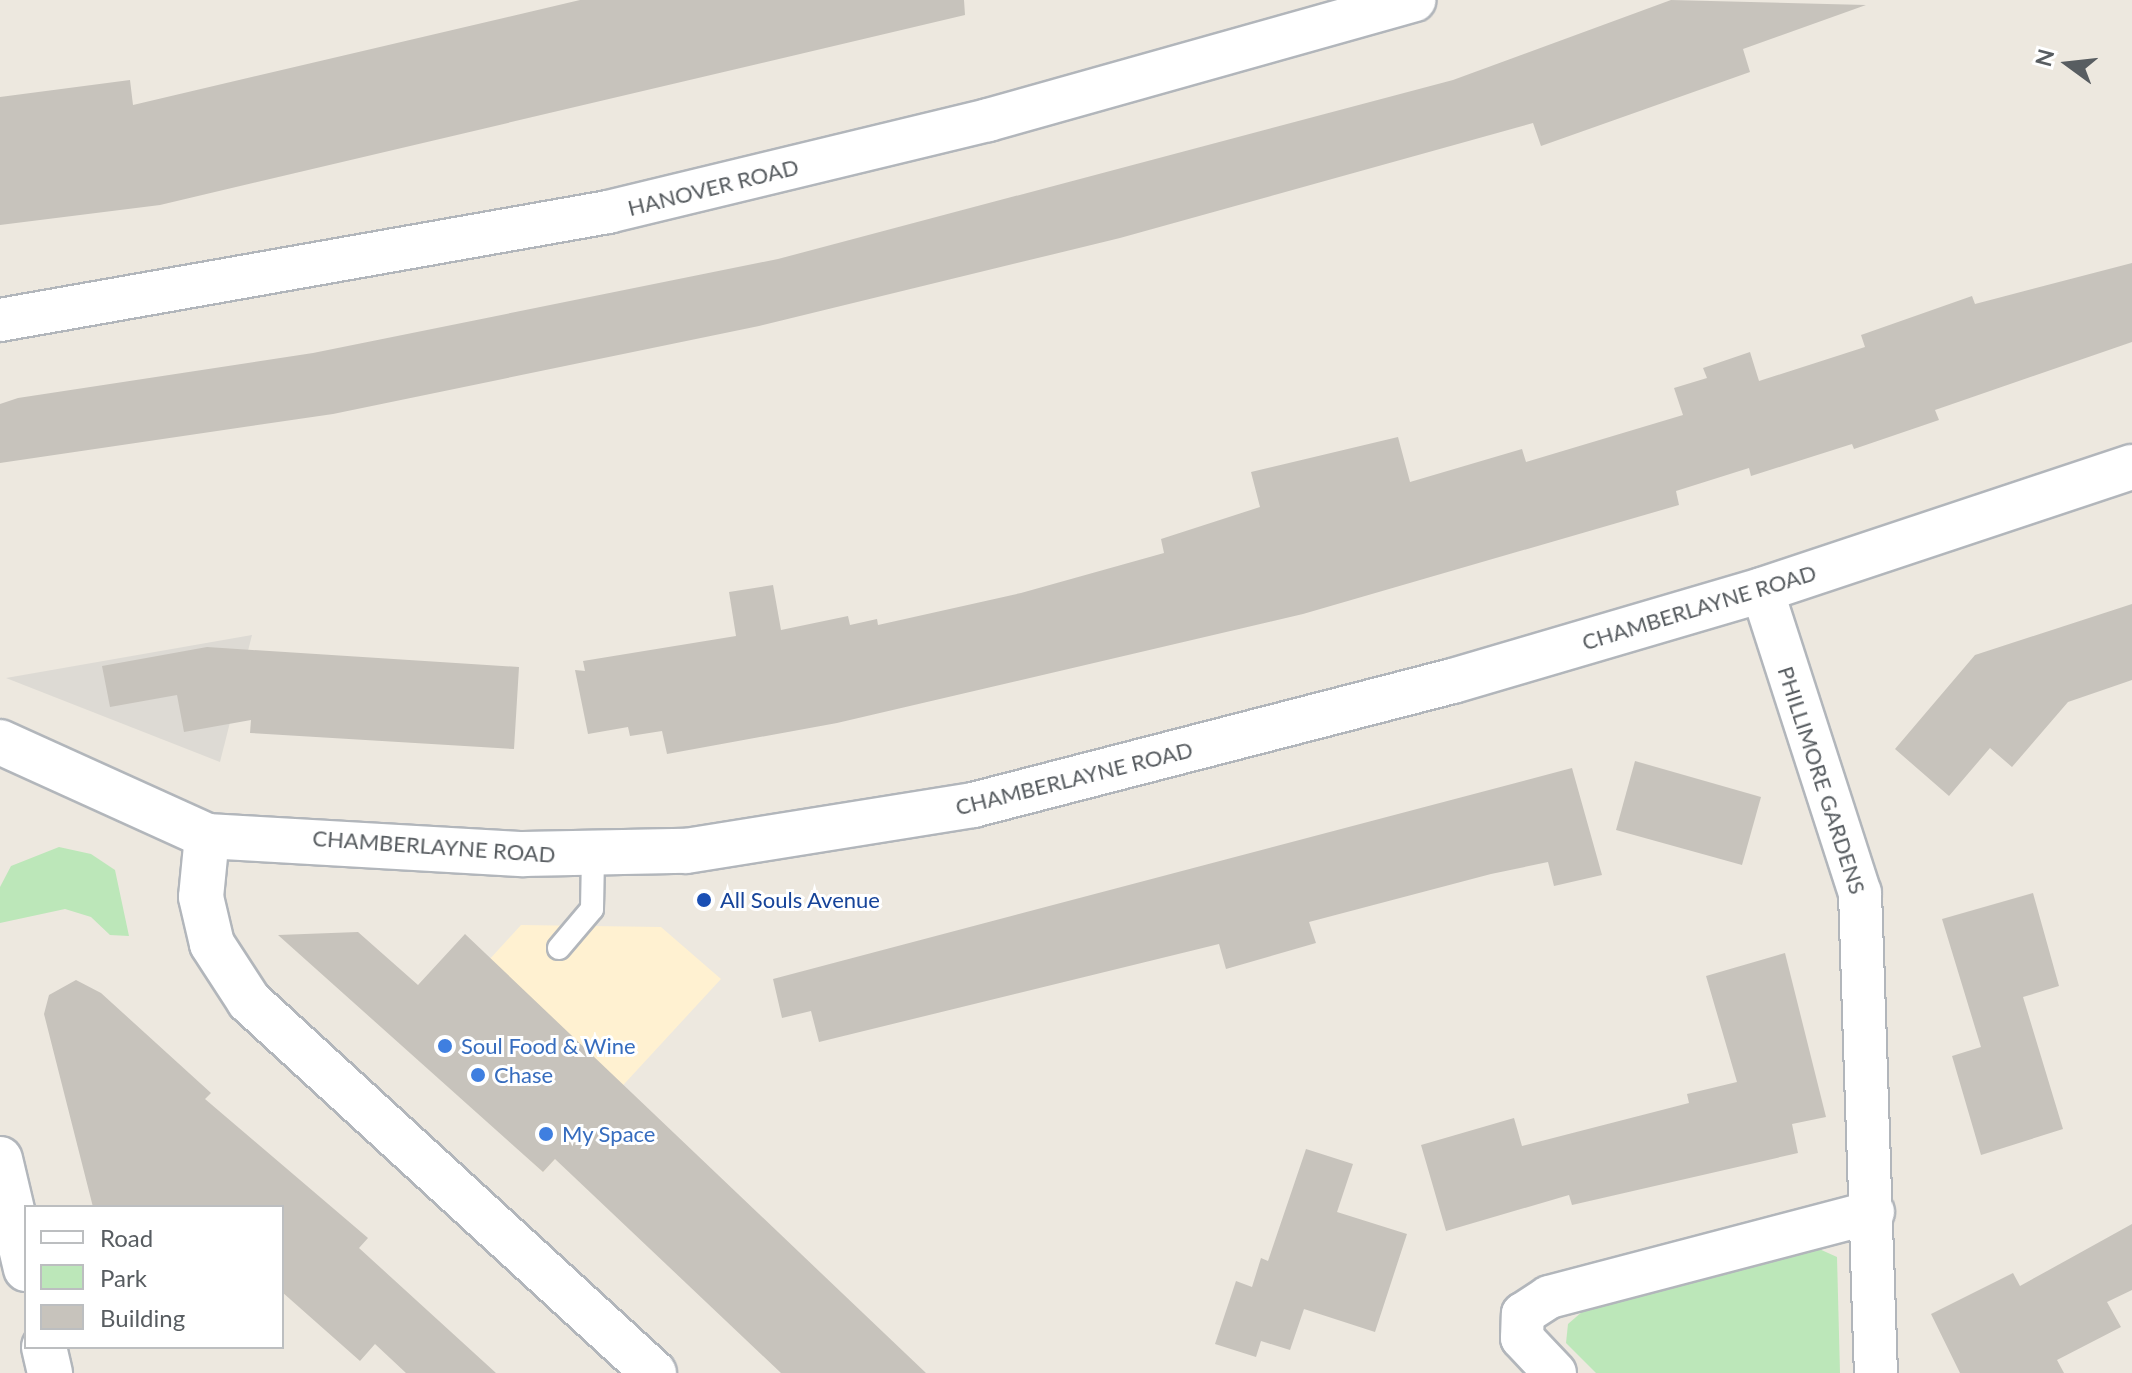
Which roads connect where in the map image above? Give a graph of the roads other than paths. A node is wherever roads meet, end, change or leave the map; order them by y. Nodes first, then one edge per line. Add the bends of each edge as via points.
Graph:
1 (1414, 0) edge
2 (0, 320) edge
3 (2132, 467) edge
4 (1762, 590) junction
5 (0, 742) edge
6 (207, 836) junction
7 (593, 855) junction
8 (559, 948) dead end
9 (0, 1159) edge
10 (1873, 1212) junction
11 (24, 1261) edge
12 (44, 1349) edge
13 (50, 1373) edge
14 (654, 1373) edge
15 (1555, 1373) edge
16 (1876, 1373) edge

1 - 2 street, HANOVER ROAD via 988,120 608,212
3 - 4 street, CHAMBERLAYNE ROAD
4 - 7 street, CHAMBERLAYNE ROAD via 1453,681 973,805 686,851
4 - 10 street, PHILLIMORE GARDENS via 1860,893
5 - 6 street, CHAMBERLAYNE ROAD
6 - 7 street, CHAMBERLAYNE ROAD
6 - 14 street via 201,897 212,944 249,1001
7 - 8 lane via 592,909
9 - 11 street
10 - 15 street via 1549,1297 1523,1314 1522,1338
10 - 16 street, PHILLIMORE GARDENS
12 - 13 street

